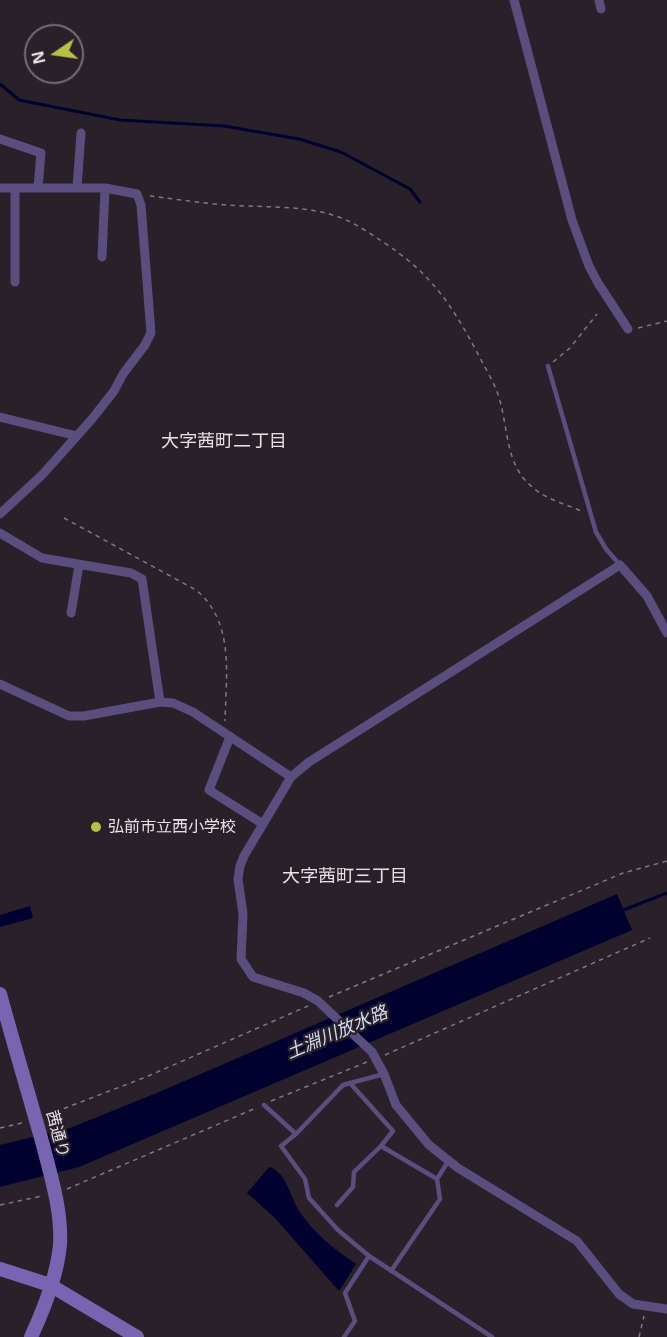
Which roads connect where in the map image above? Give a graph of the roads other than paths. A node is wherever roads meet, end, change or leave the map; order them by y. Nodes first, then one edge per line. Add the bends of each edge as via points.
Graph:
1 (514, 0) edge
2 (81, 133) dead end
3 (0, 139) edge
4 (15, 188) junction
5 (38, 188) junction
6 (77, 188) junction
7 (105, 188) junction
8 (0, 189) edge
9 (102, 258) dead end
10 (15, 282) dead end
11 (628, 329) road end
12 (548, 366) road end
13 (0, 417) edge
14 (77, 436) junction
15 (0, 514) edge
16 (0, 533) edge
17 (79, 565) junction
18 (620, 565) junction
19 (71, 613) dead end
20 (667, 633) edge
21 (0, 684) edge
22 (160, 702) junction
23 (228, 735) junction
24 (291, 777) junction
25 (263, 824) junction
26 (0, 994) edge
27 (384, 1074) junction
28 (350, 1083) junction
29 (264, 1105) road end
30 (296, 1134) junction
31 (381, 1146) junction
32 (448, 1160) junction
33 (437, 1179) junction
34 (337, 1205) dead end
35 (369, 1256) junction
36 (0, 1269) edge
37 (391, 1271) junction
38 (50, 1285) junction
39 (667, 1309) edge
40 (31, 1337) edge
41 (136, 1337) edge
42 (344, 1337) edge
43 (492, 1337) edge

1 - 11 street via 572,220 589,266
2 - 6 street
3 - 5 street via 41,153
4 - 5 street
4 - 8 street
4 - 10 street
5 - 6 street
6 - 7 street
7 - 9 street
7 - 14 street via 137,194 141,205 152,333 114,391
12 - 18 lane via 596,532
13 - 14 street
14 - 15 street
16 - 17 street via 42,558
17 - 19 street
17 - 22 street via 131,573 142,579
18 - 20 street via 647,596
18 - 24 street
21 - 22 street via 69,716
22 - 23 street via 193,712
23 - 24 street
23 - 25 street via 209,790
24 - 25 street
25 - 27 street via 240,866 242,959 252,977 304,993 322,1004 374,1055
26 - 38 street, 茜通り via 54,1189 60,1246
27 - 28 lane
27 - 32 street via 396,1105 429,1145
28 - 30 lane
28 - 31 lane via 393,1131
29 - 30 lane
30 - 35 lane via 281,1146 305,1179 309,1198
31 - 33 lane
31 - 34 lane via 354,1172 353,1187
32 - 33 lane
32 - 39 street via 577,1241 619,1294 633,1304
33 - 37 lane via 440,1199
35 - 37 lane
35 - 42 lane via 345,1293 356,1321
36 - 38 street
37 - 43 lane
38 - 40 street, 茜通り
38 - 41 street

